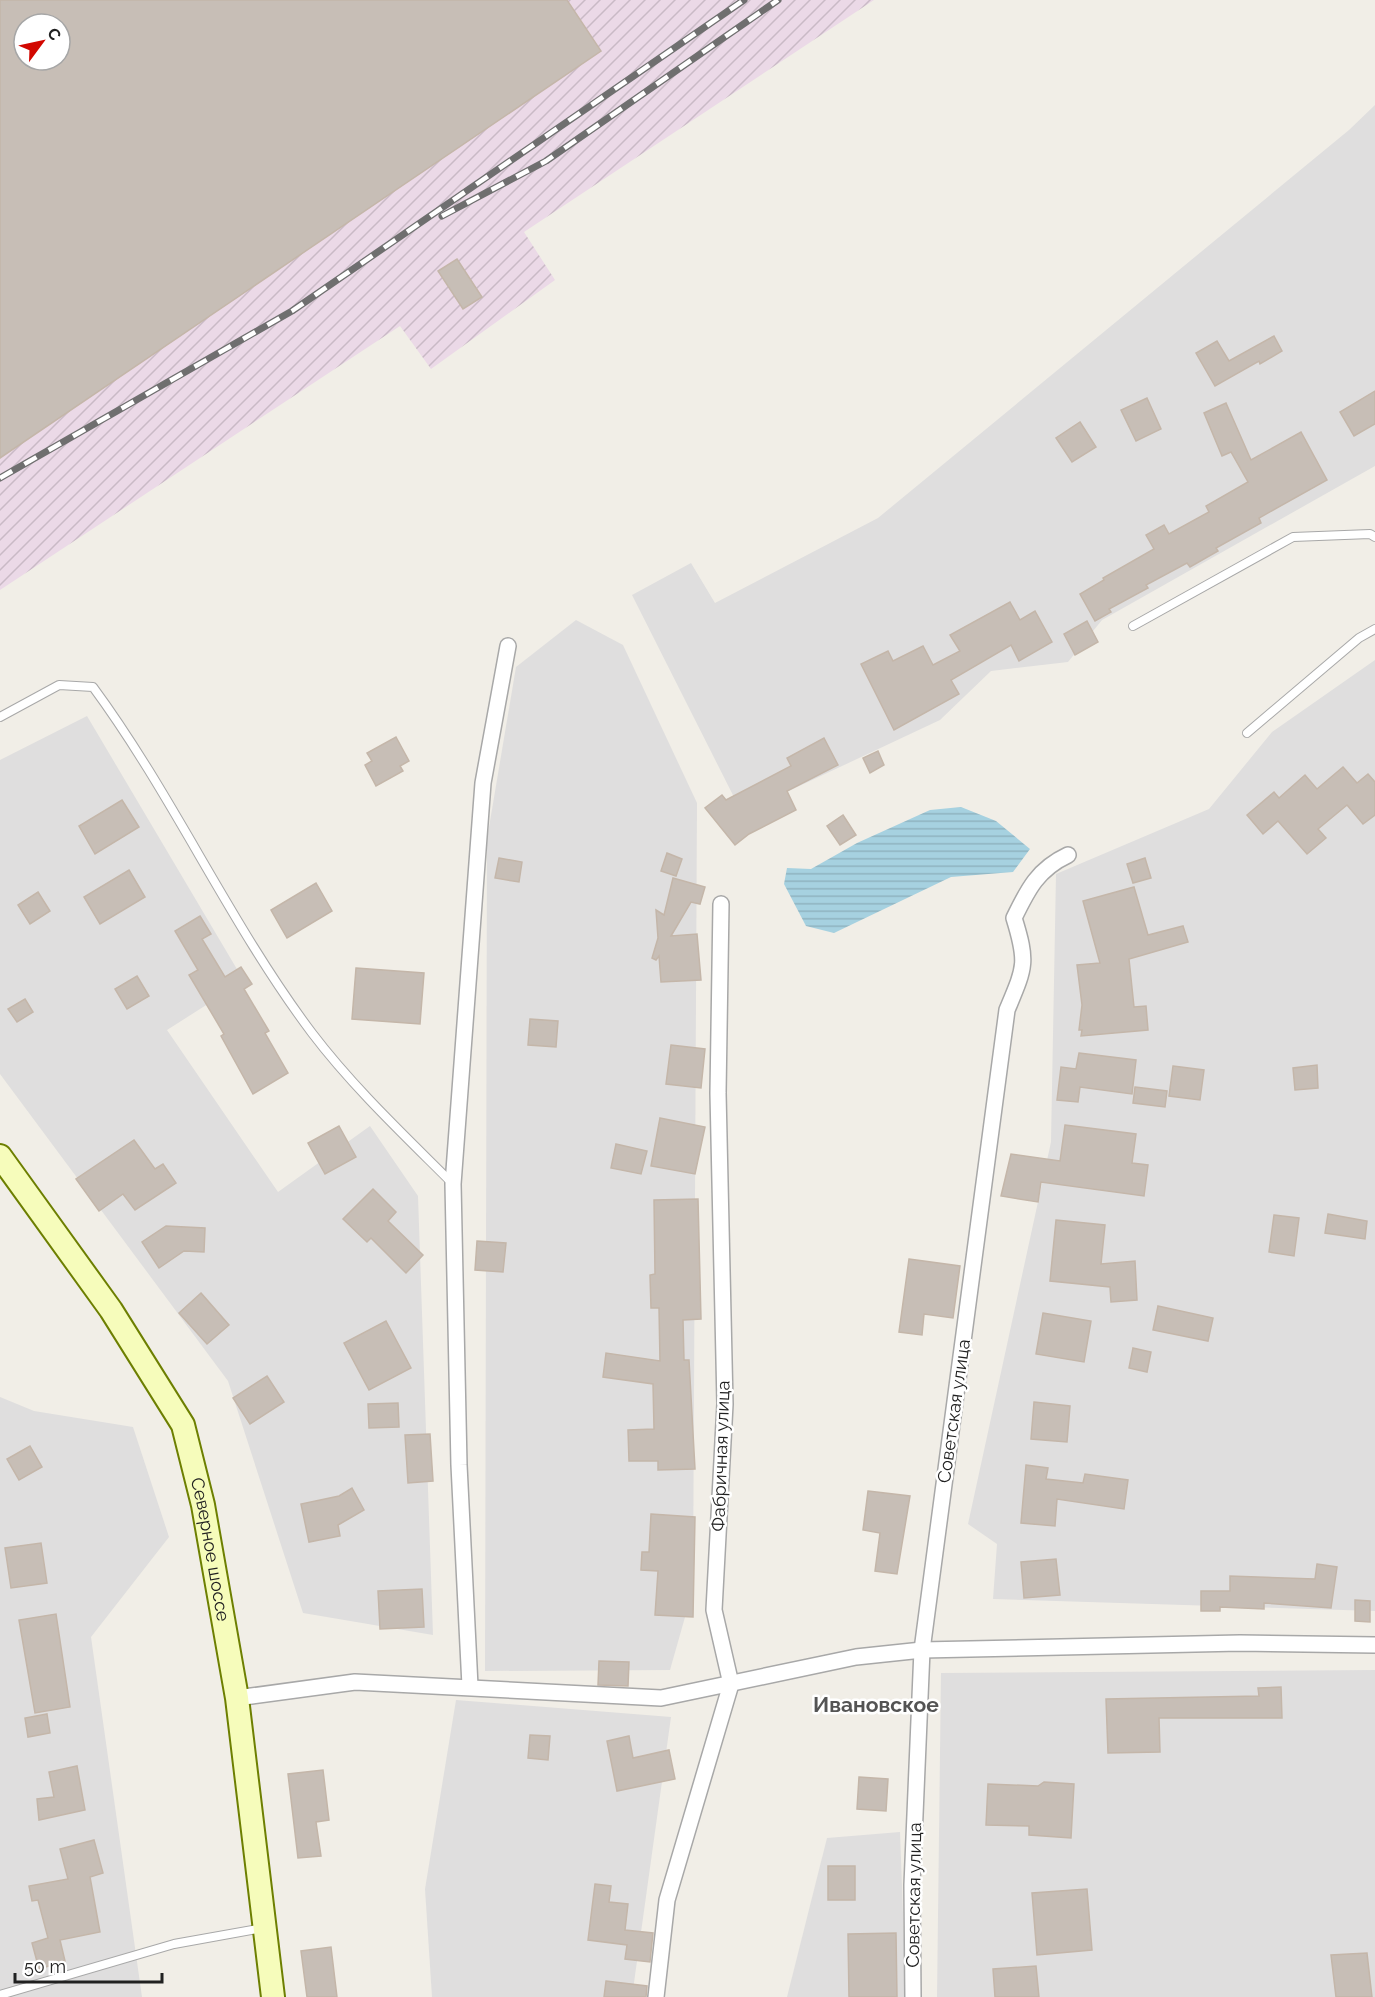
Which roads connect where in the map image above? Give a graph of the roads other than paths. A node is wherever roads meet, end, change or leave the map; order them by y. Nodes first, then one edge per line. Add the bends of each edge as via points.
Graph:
1 (1375, 537) edge
2 (1133, 626) dead end
3 (1375, 629) edge
4 (508, 646) dead end
5 (0, 717) edge
6 (1247, 734) dead end
7 (1068, 855) dead end
8 (721, 904) dead end
9 (0, 1156) edge
10 (453, 1184) junction
11 (1375, 1645) edge
12 (922, 1650) junction
13 (731, 1683) junction
14 (470, 1686) junction
15 (237, 1698) junction
16 (264, 1928) junction
17 (0, 1995) edge
18 (273, 1997) edge
19 (656, 1997) edge
20 (913, 1997) edge

1 - 2 lane via 1293,537
3 - 6 lane via 1359,638
4 - 10 street via 483,783
5 - 10 lane via 59,685 93,687 121,724 257,952 313,1034 390,1121
7 - 12 street, Советская улица via 1048,864 1014,918 1024,951 1022,974 1007,1010
8 - 13 street, Фабричная улица via 718,1093 724,1404 714,1610
9 - 15 main road, Северное шоссе via 111,1310 183,1425 203,1505
10 - 14 street via 459,1465
11 - 12 street via 1240,1643
12 - 13 street via 856,1657
12 - 20 street, Советская улица via 912,1885
13 - 14 street via 661,1698
13 - 19 street, Фабричная улица via 667,1900
14 - 15 street via 355,1682
15 - 16 main road, Северное шоссе
16 - 17 lane via 174,1944
16 - 18 main road, Северное шоссе

